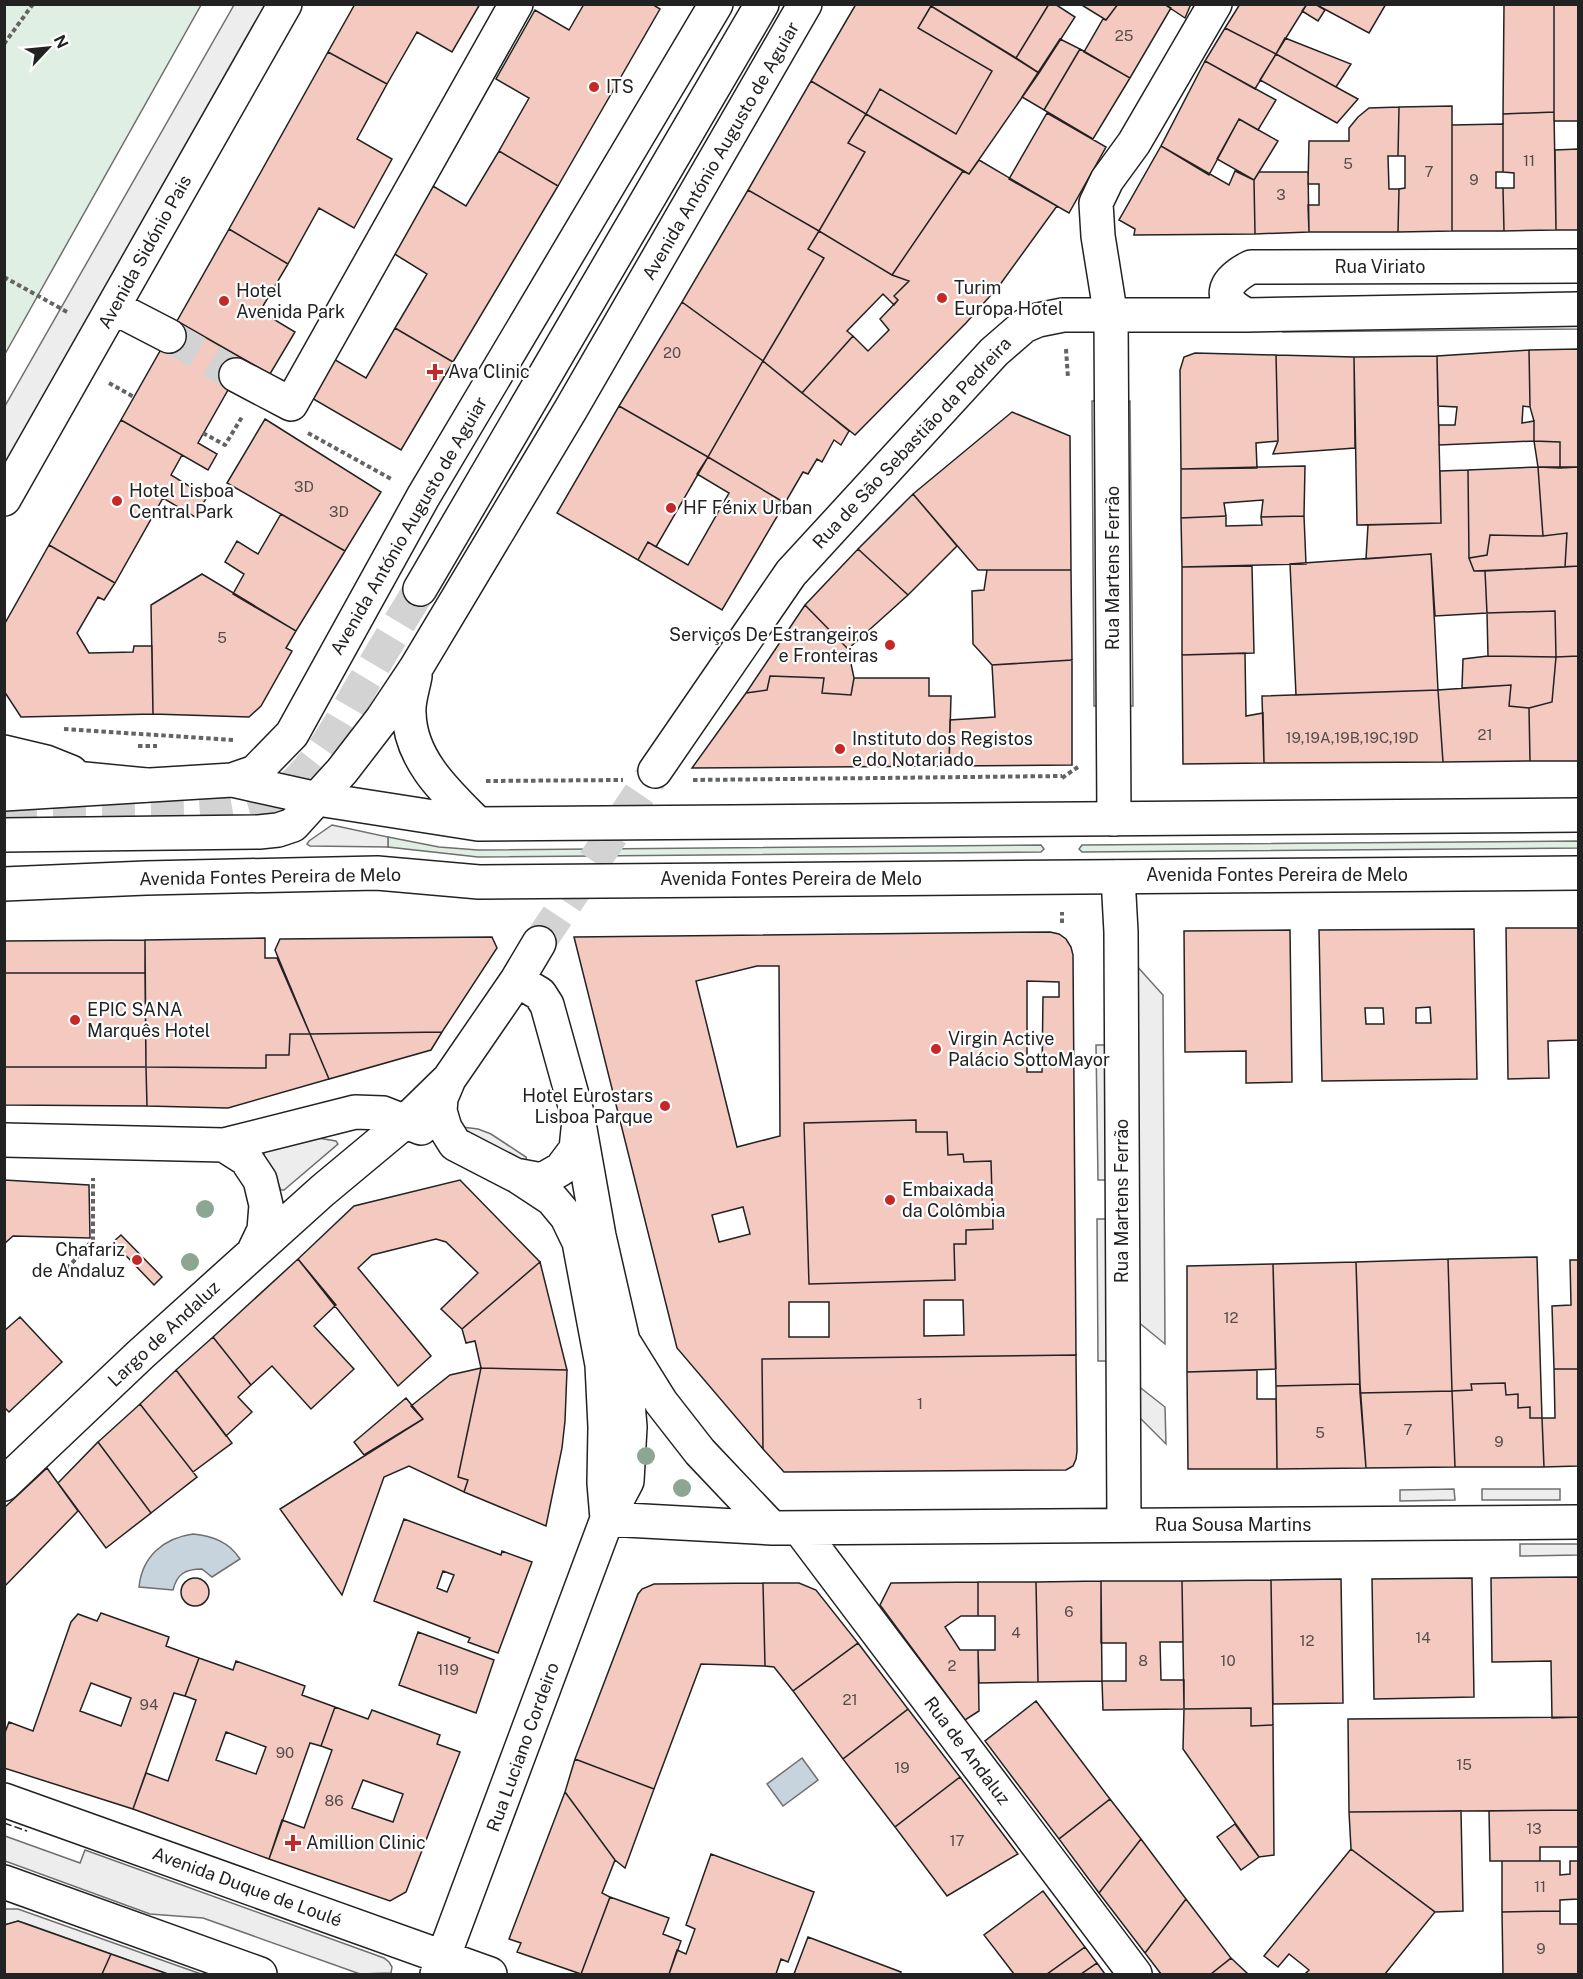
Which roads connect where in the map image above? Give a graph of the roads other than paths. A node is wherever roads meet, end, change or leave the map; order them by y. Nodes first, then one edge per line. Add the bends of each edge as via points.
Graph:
1 (285, 4) edge
2 (516, 4) edge
3 (716, 4) edge
4 (762, 4) edge
5 (805, 4) edge
6 (1215, 4) edge
7 (1578, 266) edge
8 (1578, 309) edge
9 (1247, 315) junction
10 (1111, 317) junction
11 (107, 319) junction
12 (169, 336) tunnel mouth
13 (236, 375) tunnel mouth
14 (4, 499) edge
15 (420, 589) tunnel mouth
16 (416, 668) junction
17 (4, 752) edge
18 (4, 771) edge
19 (644, 775) tunnel mouth
20 (83, 777) junction
21 (232, 780) junction
22 (146, 785) junction
23 (4, 794) edge
24 (318, 799) junction
25 (1578, 815) edge
26 (1114, 819) junction
27 (478, 824) junction
28 (4, 835) edge
29 (1578, 873) edge
30 (1118, 877) junction
31 (4, 884) edge
32 (539, 943) tunnel mouth
33 (517, 980) junction
34 (449, 1079) junction
35 (579, 1120) junction
36 (406, 1122) junction
37 (4, 1140) edge
38 (455, 1144) junction
39 (224, 1145) junction
40 (515, 1175) junction
41 (589, 1239) junction
42 (253, 1253) junction
43 (623, 1341) junction
44 (4, 1484) edge
45 (607, 1520) junction
46 (1578, 1522) edge
47 (1124, 1525) junction
48 (786, 1528) junction
49 (4, 1800) edge
50 (4, 1882) edge
51 (441, 1966) edge
52 (260, 1974) edge
53 (490, 1974) edge
54 (1135, 1974) edge

1 - 11 main road, Avenida Sidónio Pais
2 - 13 main road via 291,404
3 - 21 main road, Avenida António Augusto de Aguiar via 423,497 292,734 255,772
4 - 15 main road
5 - 16 main road, Avenida António Augusto de Aguiar via 583,389
6 - 10 main road via 1096,203
7 - 9 main road, Rua Viriato via 1251,267 1231,279 1226,289 1230,302
8 - 9 main road
9 - 10 main road
10 - 19 main road, Rua de São Sebastião da Pedreira via 1063,315 1038,320 1024,326 986,359 790,573
10 - 26 main road, Rua Martens Ferrão
11 - 12 main road
11 - 14 main road, Avenida Sidónio Pais
16 - 24 main road, Avenida António Augusto de Aguiar via 382,719
16 - 27 main road via 408,711 421,758 443,790
17 - 20 main road via 46,762
18 - 20 main road
20 - 22 main road
21 - 22 main road
21 - 24 main road
22 - 23 main road
24 - 27 main road
24 - 28 main road, Avenida António Augusto de Aguiar via 293,825 278,830
25 - 26 main road
26 - 27 main road
29 - 30 main road, Avenida Fontes Pereira de Melo
30 - 31 main road, Avenida Fontes Pereira de Melo via 479,882 376,873
30 - 47 main road, Rua Martens Ferrão
32 - 33 main road, Largo de Andaluz
33 - 34 main road, Largo de Andaluz
33 - 35 main road via 540,994 547,1005
34 - 36 main road, Largo de Andaluz
34 - 38 main road, Largo de Andaluz via 440,1111
35 - 40 main road via 576,1149 561,1169 542,1180
35 - 41 main road
36 - 38 main road
36 - 39 main road via 383,1113 356,1112
36 - 42 main road, Largo de Andaluz
37 - 39 main road
38 - 40 main road
39 - 42 main road, Largo de Andaluz via 246,1159 260,1180 266,1205 264,1230
40 - 41 main road via 552,1199
41 - 43 main road
41 - 45 main road via 602,1365
42 - 44 main road, Largo de Andaluz
43 - 45 main road, Rua Luciano Cordeiro via 630,1427 627,1481
43 - 48 main road, Rua de Andaluz via 661,1402 700,1452
45 - 48 main road, Rua Sousa Martins
45 - 51 main road, Rua Luciano Cordeiro
46 - 47 main road, Rua Sousa Martins
47 - 48 main road, Rua Sousa Martins
48 - 54 main road, Rua de Andaluz
49 - 51 main road, Avenida Duque de Loulé
50 - 52 main road
51 - 53 main road, Avenida Duque de Loulé

